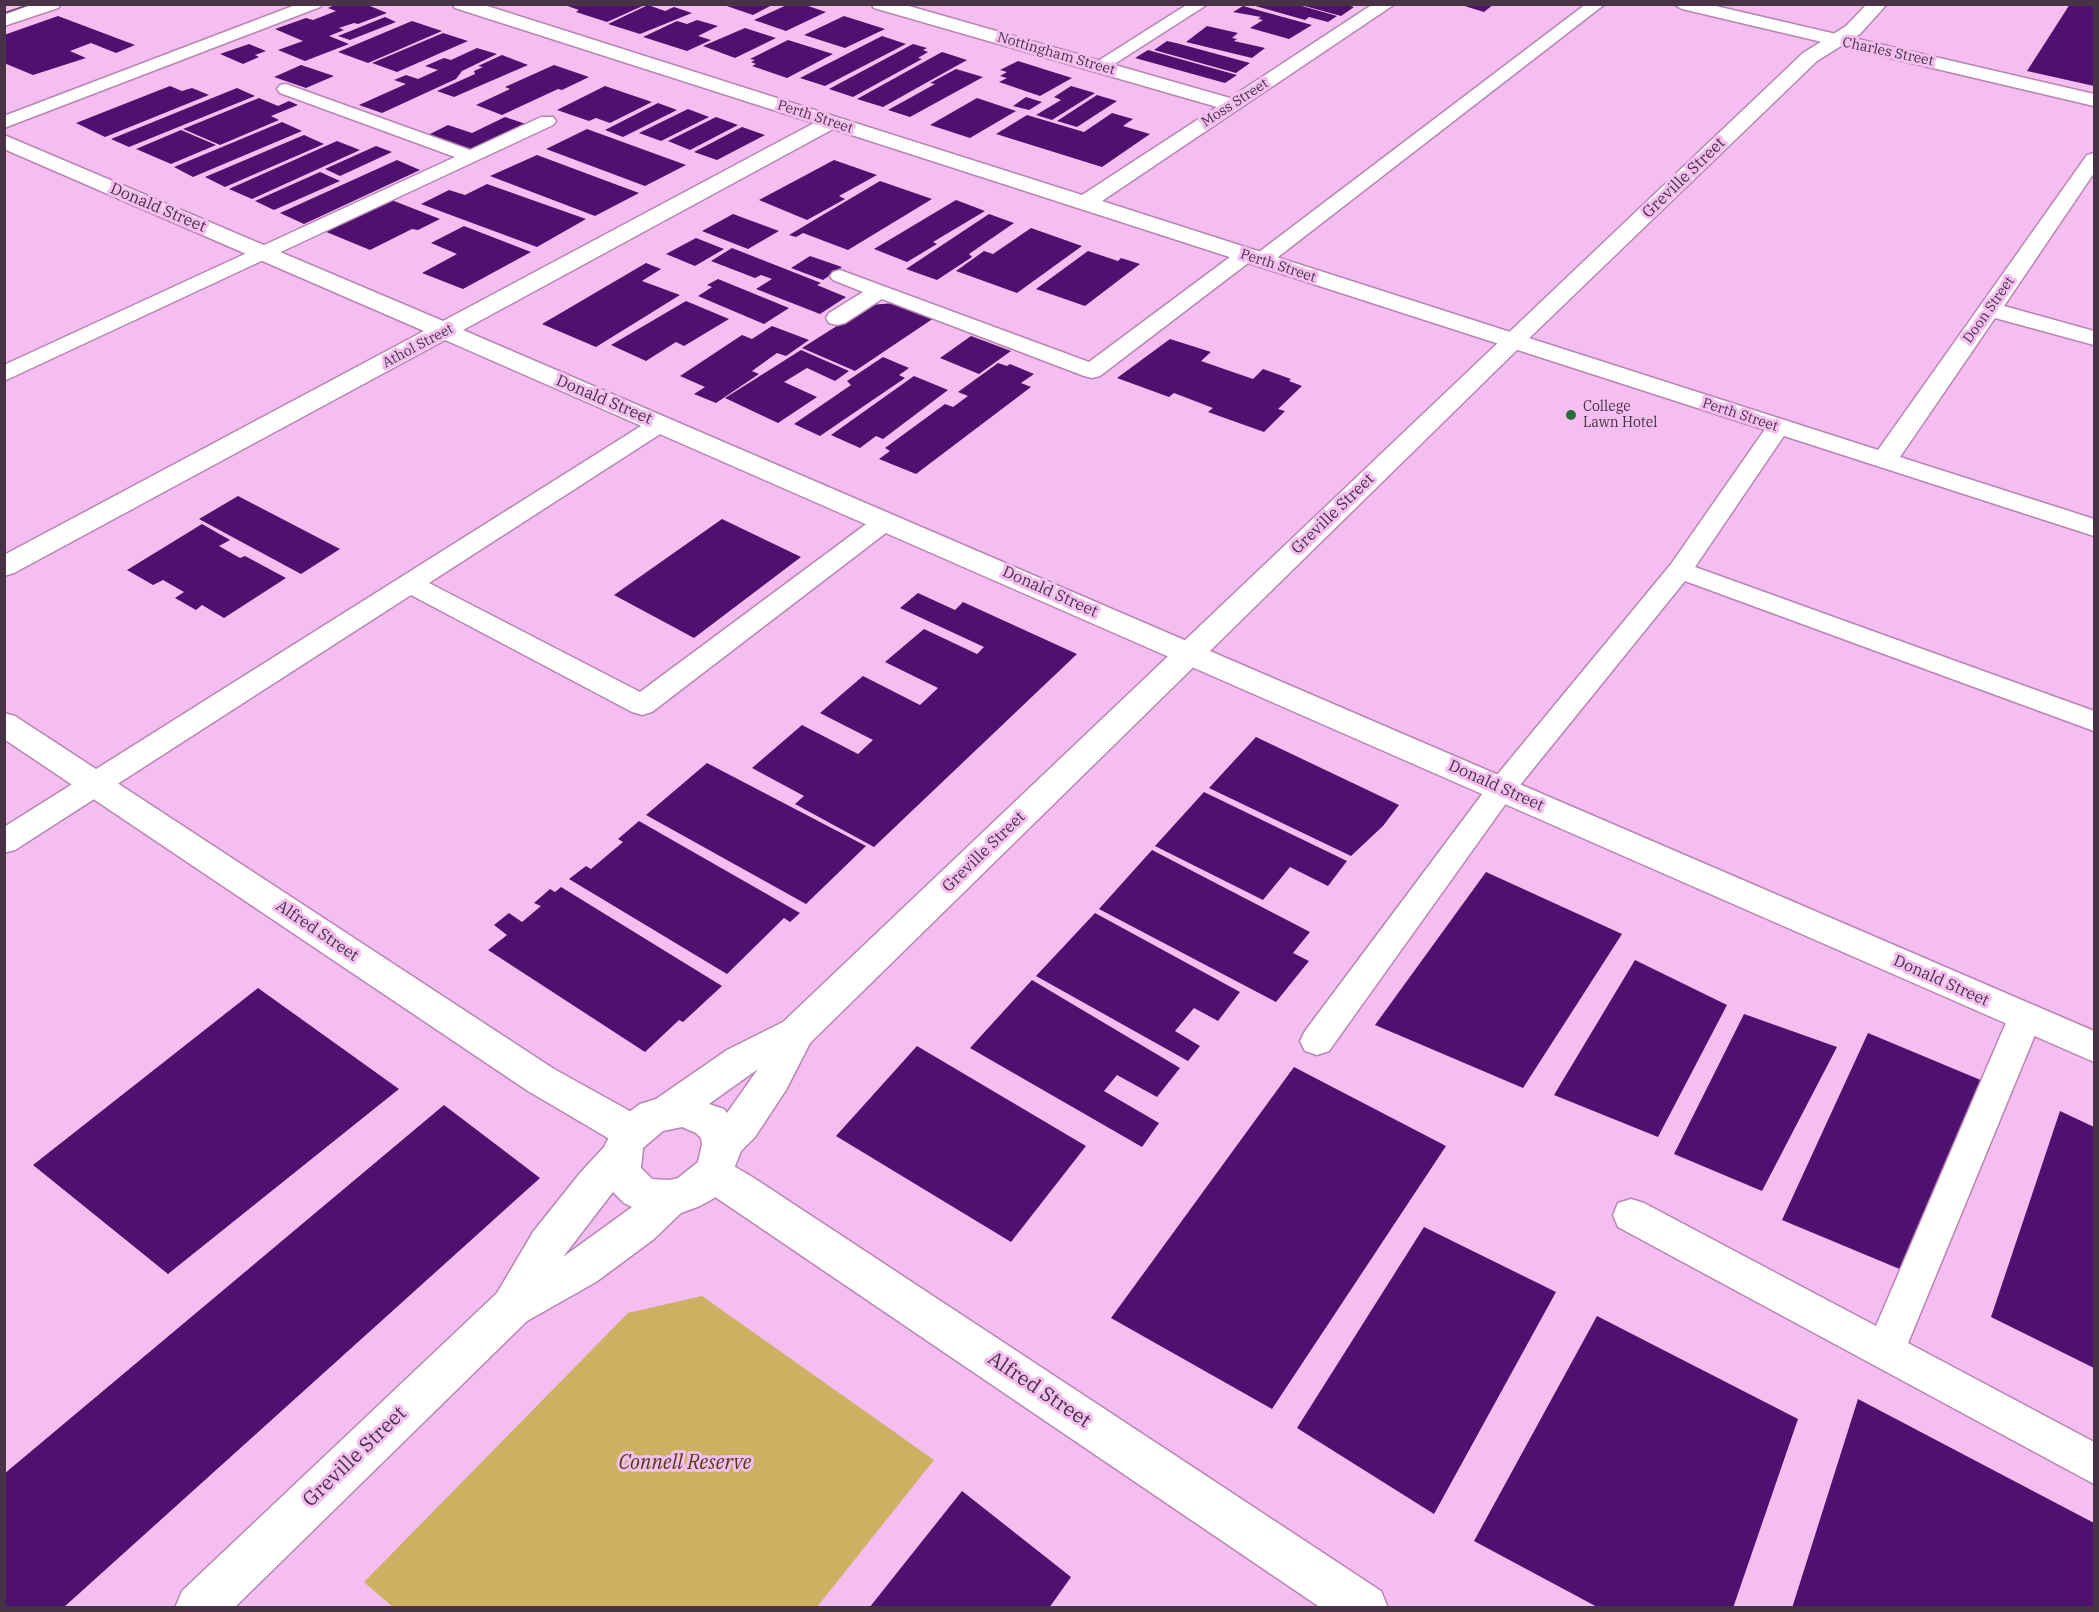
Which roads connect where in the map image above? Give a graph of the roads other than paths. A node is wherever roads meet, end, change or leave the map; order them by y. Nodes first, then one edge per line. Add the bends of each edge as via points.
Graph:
1 (52, 4) edge
2 (314, 4) edge
3 (461, 4) edge
4 (880, 4) edge
5 (1200, 4) edge
6 (1386, 4) edge
7 (1597, 4) edge
8 (1682, 4) edge
9 (1878, 4) edge
10 (4, 21) edge
11 (1836, 41) junction
12 (1100, 66) junction
13 (286, 89) dead end
14 (2094, 100) edge
15 (1233, 105) junction
16 (547, 121) dead end
17 (831, 122) junction
18 (4, 123) edge
19 (4, 141) edge
20 (470, 156) junction
21 (2094, 159) edge
22 (1085, 202) junction
23 (260, 252) junction
24 (1253, 257) junction
25 (840, 276) dead end
26 (880, 291) junction
27 (1990, 309) junction
28 (837, 318) dead end
29 (445, 332) junction
30 (2094, 338) edge
31 (1510, 342) junction
32 (5, 373) edge
33 (660, 424) junction
34 (1778, 428) junction
35 (1884, 461) junction
36 (886, 521) junction
37 (2094, 528) edge
38 (4, 567) edge
39 (1680, 570) junction
40 (410, 584) junction
41 (1190, 653) junction
42 (2094, 721) edge
43 (4, 724) edge
44 (95, 783) junction
45 (1502, 788) junction
46 (4, 842) edge
47 (2025, 1018) junction
48 (796, 1033) junction
49 (1317, 1041) dead end
50 (2094, 1047) edge
51 (668, 1112) junction
52 (626, 1144) junction
53 (717, 1159) junction
54 (669, 1198) junction
55 (1631, 1215) dead end
56 (512, 1307) junction
57 (1885, 1352) junction
58 (2094, 1464) edge
59 (199, 1608) edge
60 (1364, 1608) edge

1 - 10 street
2 - 18 lane
3 - 17 street, Perth Street
4 - 12 street, Nottingham Street
5 - 12 lane
6 - 15 street, Moss Street
7 - 24 lane
8 - 11 street, Charles Street
9 - 11 street, Greville Street
11 - 14 street, Charles Street
11 - 31 street, Greville Street via 1810,57
12 - 15 street, Nottingham Street
13 - 20 lane
15 - 22 street, Moss Street
16 - 20 lane
17 - 22 street, Perth Street
17 - 29 street, Athol Street
19 - 23 street, Donald Street
20 - 23 lane
21 - 27 street, Doon Street
22 - 24 street, Perth Street
23 - 29 street, Donald Street
23 - 32 lane
24 - 26 lane via 1092,370
24 - 31 street, Perth Street
25 - 26 lane
26 - 28 lane
27 - 30 street
27 - 35 street, Doon Street
29 - 33 street, Donald Street
29 - 38 street, Athol Street
31 - 34 street, Perth Street
31 - 41 street, Greville Street
33 - 36 street, Donald Street
33 - 40 lane
34 - 35 street, Perth Street
34 - 39 lane
35 - 37 street, Perth Street
36 - 40 lane via 642,705
36 - 41 street, Donald Street
39 - 42 lane
39 - 45 lane
40 - 44 lane
41 - 45 street, Donald Street
41 - 48 street, Greville Street
43 - 44 street, Alfred Street
44 - 46 lane
44 - 52 street, Alfred Street via 541,1080
45 - 47 street, Donald Street
45 - 49 lane
47 - 50 street, Donald Street
47 - 57 lane
48 - 51 street, Greville Street via 740,1061
48 - 53 street, Greville Street via 773,1079
51 - 52 street via 654,1116
51 - 53 street via 683,1111 710,1121 718,1131
52 - 54 street via 621,1169 628,1182 653,1197
52 - 56 street, Greville Street via 548,1245
53 - 54 street via 694,1189
53 - 60 street, Alfred Street via 740,1190
54 - 56 street, Greville Street via 640,1226 581,1269
55 - 57 lane
56 - 59 street, Greville Street
57 - 58 lane

